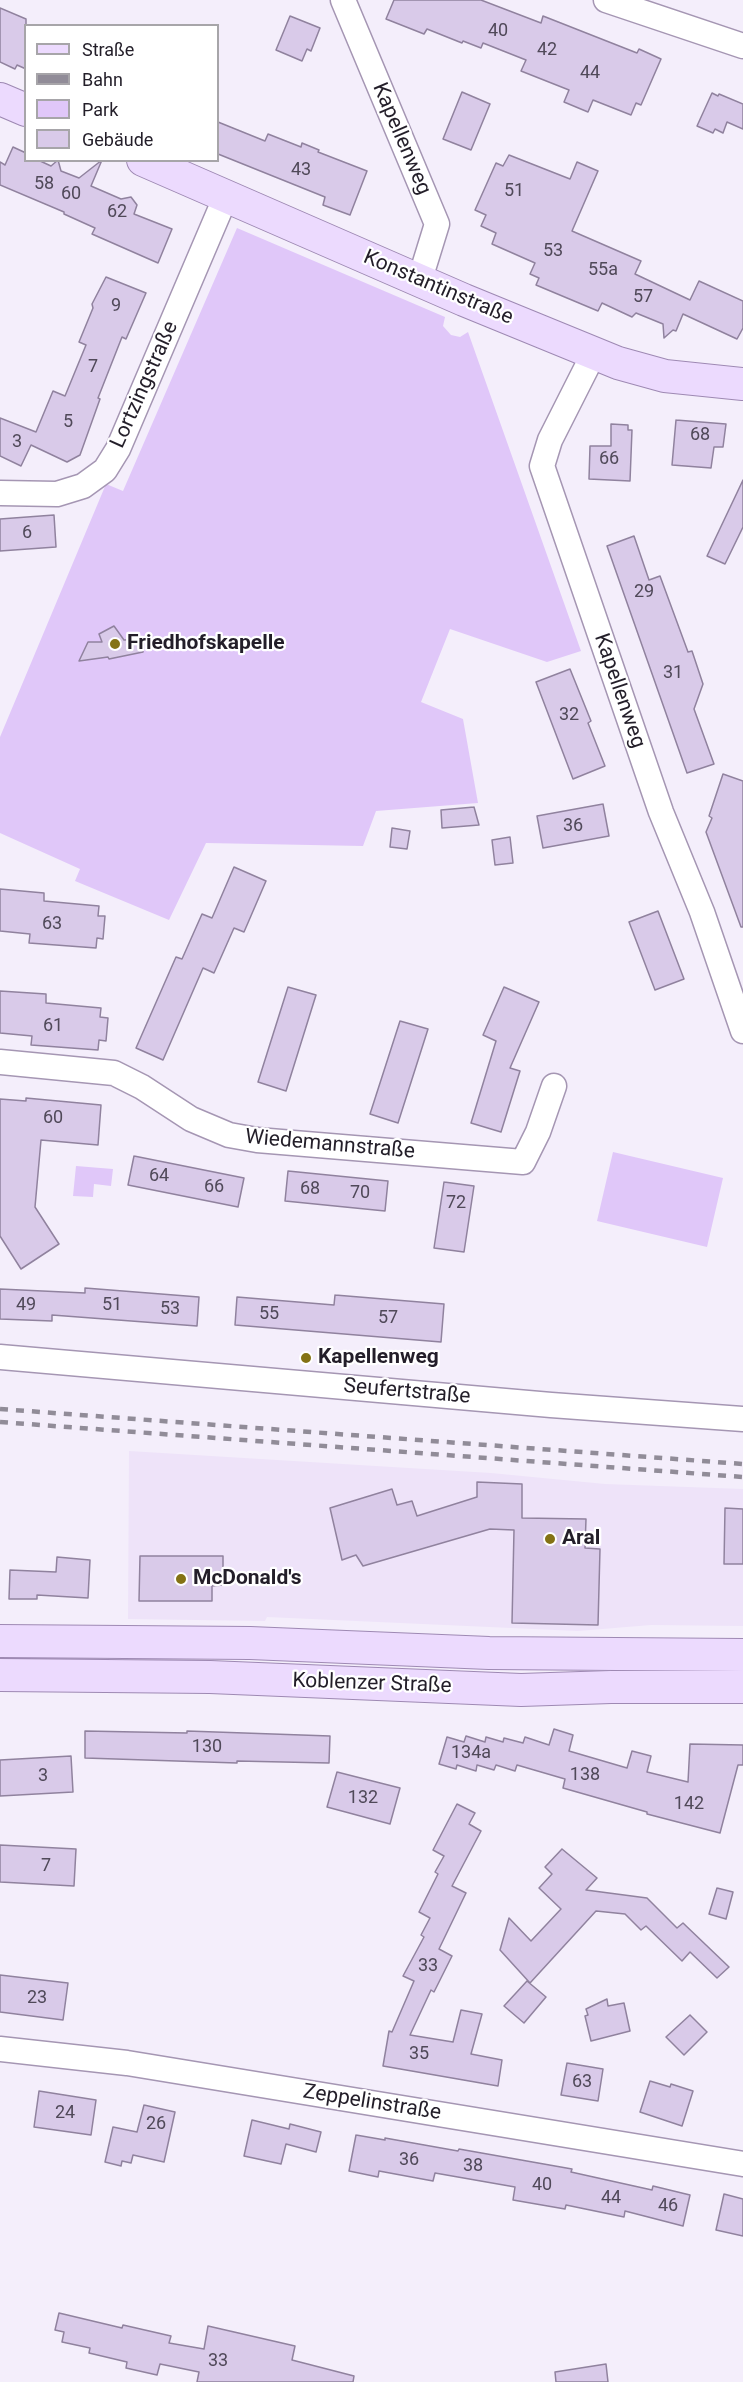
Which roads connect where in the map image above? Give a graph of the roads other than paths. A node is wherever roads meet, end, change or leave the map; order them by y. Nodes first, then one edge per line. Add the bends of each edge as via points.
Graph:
1 (343, 0) edge
2 (606, 0) edge
3 (743, 46) edge
4 (0, 99) edge
5 (24, 109) edge
6 (148, 162) edge
7 (226, 196) junction
8 (420, 279) junction
9 (594, 353) junction
10 (743, 384) edge
11 (0, 493) edge
12 (743, 1031) edge
13 (0, 1062) edge
14 (554, 1086) dead end
15 (0, 1357) edge
16 (743, 1419) edge
17 (0, 1641) edge
18 (743, 1655) edge
19 (0, 1675) edge
20 (743, 1688) edge
21 (0, 2049) edge
22 (743, 2164) edge

1 - 8 street, Kapellenweg via 437,224
2 - 3 street
4 - 5 main road
6 - 7 main road, Konstantinstraße
7 - 8 main road, Konstantinstraße
7 - 11 street, Lortzingstraße via 118,448 105,470 82,486 57,494
8 - 9 main road, Konstantinstraße
9 - 10 main road, Konstantinstraße via 665,376
9 - 12 street, Kapellenweg via 550,440 542,466 661,812 702,912
13 - 14 street, Wiedemannstraße via 114,1073 191,1119 229,1135 523,1162
15 - 16 street, Seufertstraße
17 - 18 main road, Koblenzer Straße
19 - 20 main road, Koblenzer Straße via 210,1677 521,1690
21 - 22 street, Zeppelinstraße via 127,2063

